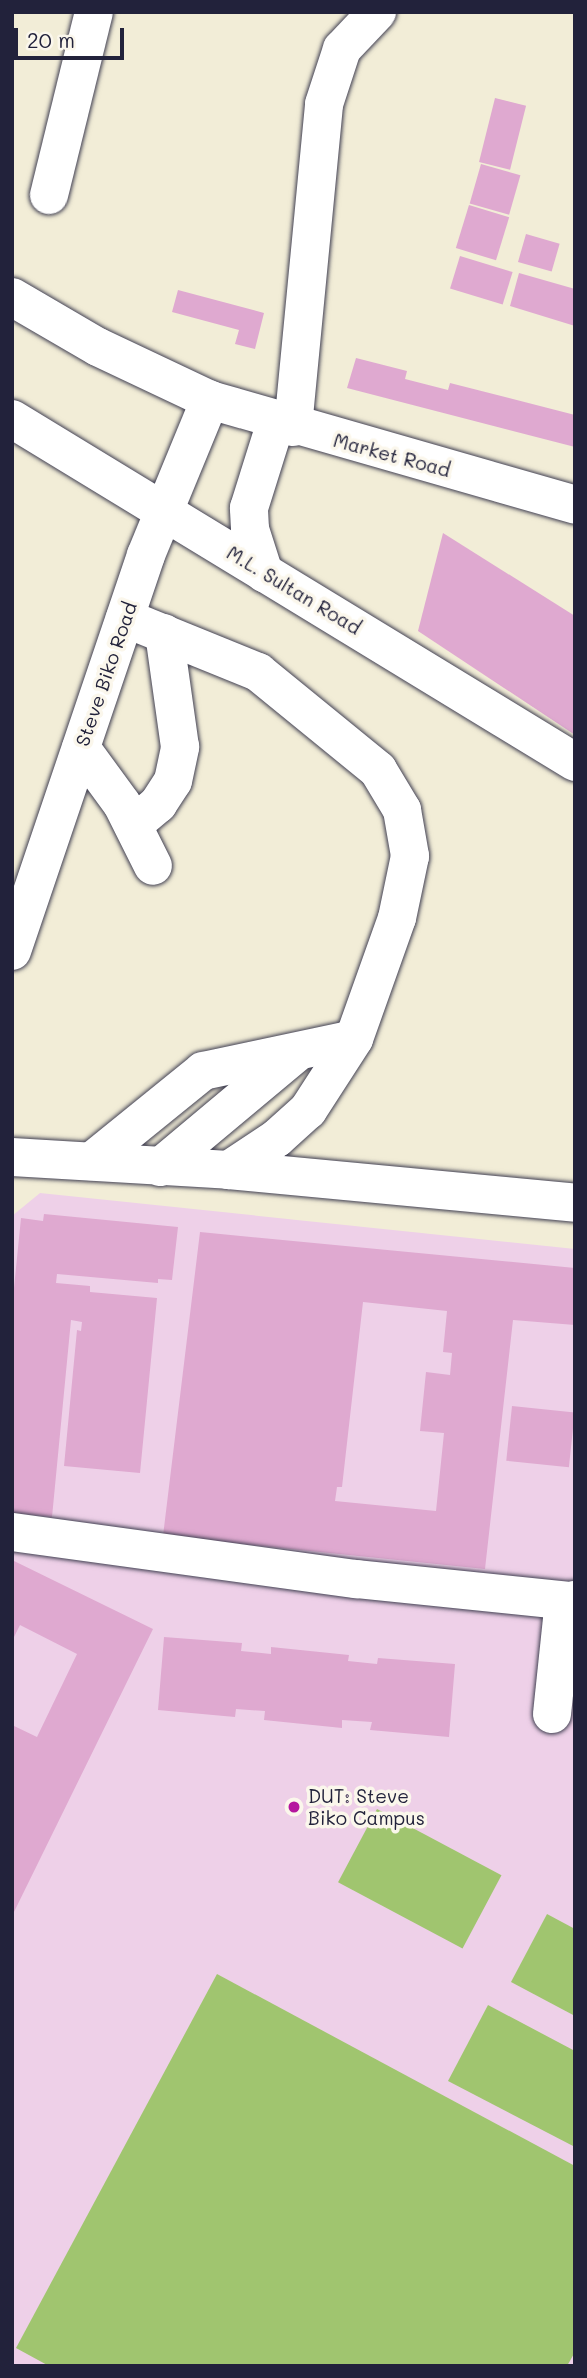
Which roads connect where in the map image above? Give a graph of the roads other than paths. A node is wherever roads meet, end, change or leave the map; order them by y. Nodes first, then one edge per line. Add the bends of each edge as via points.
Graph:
1 (94, 12) edge
2 (377, 12) edge
3 (49, 195) dead end
4 (12, 298) edge
5 (210, 400) junction
6 (12, 419) edge
7 (284, 425) junction
8 (575, 505) edge
9 (163, 512) junction
10 (264, 573) junction
11 (125, 618) junction
12 (164, 634) junction
13 (81, 748) junction
14 (575, 762) edge
15 (133, 825) junction
16 (153, 866) dead end
17 (24, 876) edge
18 (12, 951) edge
19 (354, 1039) junction
20 (301, 1049) junction
21 (12, 1157) edge
22 (92, 1160) junction
23 (160, 1167) junction
24 (229, 1170) junction
25 (575, 1203) edge
26 (12, 1532) edge
27 (572, 1601) edge
28 (552, 1714) dead end

1 - 3 main road
2 - 7 main road via 342,49 324,104
4 - 5 main road via 98,347
5 - 7 main road, Market Road
5 - 9 main road, Steve Biko Road
6 - 9 main road, M.L. Sultan Road
7 - 8 main road, Market Road
7 - 10 main road via 249,508 250,529
9 - 10 main road, M.L. Sultan Road
9 - 11 main road, Steve Biko Road
10 - 14 main road, M.L. Sultan Road
11 - 12 main road
11 - 13 main road, Steve Biko Road
12 - 15 main road via 180,747 173,781 158,804
12 - 19 main road via 222,655 285,692 378,770 402,810 410,856 397,918
13 - 15 main road
13 - 17 main road, Steve Biko Road
15 - 16 main road
17 - 18 main road, Steve Biko Road
19 - 20 main road
19 - 24 main road via 308,1110
20 - 22 main road via 204,1071
20 - 23 main road
21 - 22 main road
22 - 23 main road
23 - 24 main road
24 - 25 main road
26 - 27 main road
27 - 28 main road via 560,1630

